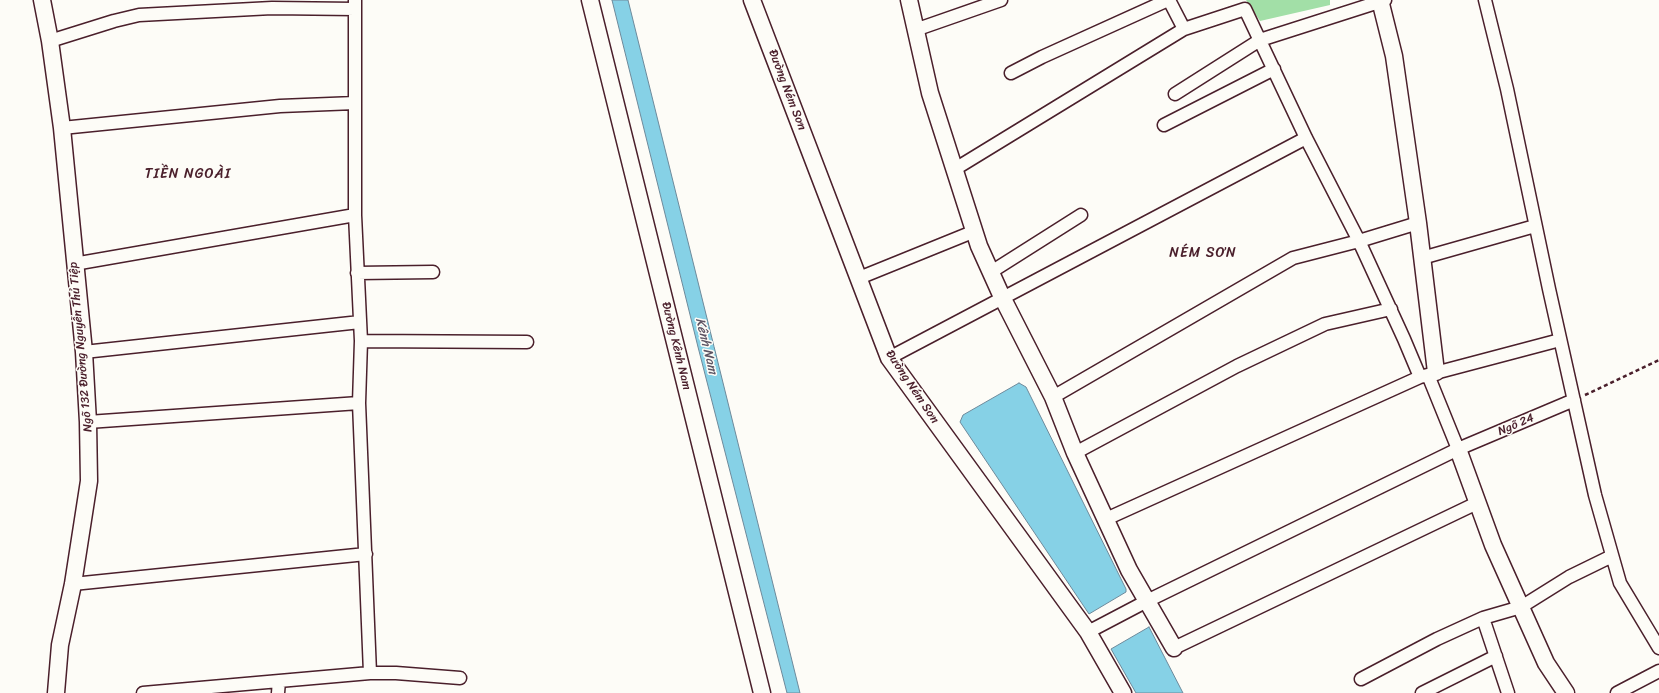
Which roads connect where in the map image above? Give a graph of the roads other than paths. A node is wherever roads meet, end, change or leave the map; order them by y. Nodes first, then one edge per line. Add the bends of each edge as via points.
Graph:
1 (42, 0) edge
2 (590, 0) edge
3 (752, 0) edge
4 (909, 0) edge
5 (1001, 0) edge
6 (1168, 0) edge
7 (1485, 0) edge
8 (1382, 1) edge
9 (355, 4) edge
10 (1184, 29) junction
11 (916, 30) junction
12 (1260, 40) junction
13 (50, 41) junction
14 (1274, 69) junction
15 (1011, 73) dead end
16 (1175, 94) dead end
17 (355, 103) junction
18 (1164, 125) dead end
19 (62, 128) junction
20 (1306, 138) junction
21 (955, 169) junction
22 (355, 215) junction
23 (1081, 215) dead end
24 (1418, 223) junction
25 (1535, 226) junction
26 (975, 231) junction
27 (1360, 241) junction
28 (1422, 258) junction
29 (74, 264) junction
30 (433, 272) dead end
31 (991, 272) junction
32 (357, 273) junction
33 (859, 278) junction
34 (1002, 297) junction
35 (1391, 309) junction
36 (360, 322) junction
37 (1560, 340) junction
38 (361, 341) junction
39 (527, 342) dead end
40 (84, 352) junction
41 (889, 358) junction
42 (1428, 375) junction
43 (1053, 397) junction
44 (1574, 400) junction
45 (360, 403) junction
46 (88, 422) junction
47 (1458, 449) junction
48 (1076, 453) junction
49 (1477, 503) junction
50 (1106, 519) junction
51 (366, 554) junction
52 (1612, 556) junction
53 (73, 584) junction
54 (1147, 601) junction
55 (1521, 607) junction
56 (1483, 618) junction
57 (1088, 632) junction
58 (1174, 648) joint
59 (1659, 648) edge
60 (1496, 656) junction
61 (1659, 671) edge
62 (370, 673) junction
63 (460, 678) dead end
64 (1361, 679) dead end
65 (279, 680) junction
66 (56, 693) edge
67 (143, 693) edge
68 (278, 693) edge
69 (762, 693) edge
70 (1123, 693) edge
71 (1422, 693) edge
72 (1508, 693) edge
73 (1566, 693) edge
74 (1617, 693) edge

1 - 13 street, Ngõ 132 Đường Nguyễn Thủ Tiệp
2 - 69 street, Đường Kênh Nam
3 - 33 street, Đường Ném Sơn
4 - 11 street
5 - 11 street
6 - 10 street
6 - 15 street
7 - 25 street via 1507,89
8 - 12 street
8 - 24 street via 1394,56
9 - 13 street via 139,15
9 - 17 street
10 - 12 street via 1245,9
10 - 21 street
11 - 21 street via 930,93
12 - 14 street
12 - 16 street
13 - 19 street, Ngõ 132 Đường Nguyễn Thủ Tiệp
14 - 18 street
14 - 20 street
17 - 19 street via 280,106
17 - 22 street
19 - 29 street, Ngõ 132 Đường Nguyễn Thủ Tiệp
20 - 27 street
20 - 34 street
21 - 26 street
22 - 29 street
22 - 32 street
23 - 31 street
24 - 27 street
24 - 28 street
25 - 28 street
25 - 37 street
26 - 31 street
26 - 33 street
27 - 35 street
27 - 43 street via 1293,258
28 - 42 street
29 - 40 street, Ngõ 132 Đường Nguyễn Thủ Tiệp
30 - 32 street
31 - 34 street
32 - 36 street
33 - 41 street, Đường Ném Sơn
34 - 41 street
34 - 43 street
35 - 42 street
35 - 48 street via 1325,324 1237,366
36 - 38 street
36 - 40 street
37 - 42 street
37 - 44 street
38 - 39 street
38 - 45 street
40 - 46 street, Ngõ 132 Đường Nguyễn Thủ Tiệp
41 - 57 street, Đường Ném Sơn
42 - 47 street
42 - 50 street
43 - 48 street
44 - 47 street, Ngõ 24
44 - 52 street via 1595,495
45 - 46 street
45 - 51 street
46 - 53 street, Ngõ 132 Đường Nguyễn Thủ Tiệp via 89,481
47 - 49 street
47 - 54 street, Ngõ 24
48 - 50 street
49 - 55 street
49 - 58 street
50 - 54 street via 1129,570
51 - 53 street
51 - 62 street
52 - 55 street via 1569,577
52 - 59 street via 1620,583
53 - 66 street, Ngõ 132 Đường Nguyễn Thủ Tiệp via 60,645
54 - 57 street, Ngõ 24
54 - 58 street
55 - 56 street
55 - 73 street via 1546,663
56 - 60 street
56 - 64 street
57 - 70 street, Đường Ném Sơn
60 - 71 street
60 - 72 street
61 - 74 street
62 - 63 street
62 - 65 street
65 - 67 street
65 - 68 street

